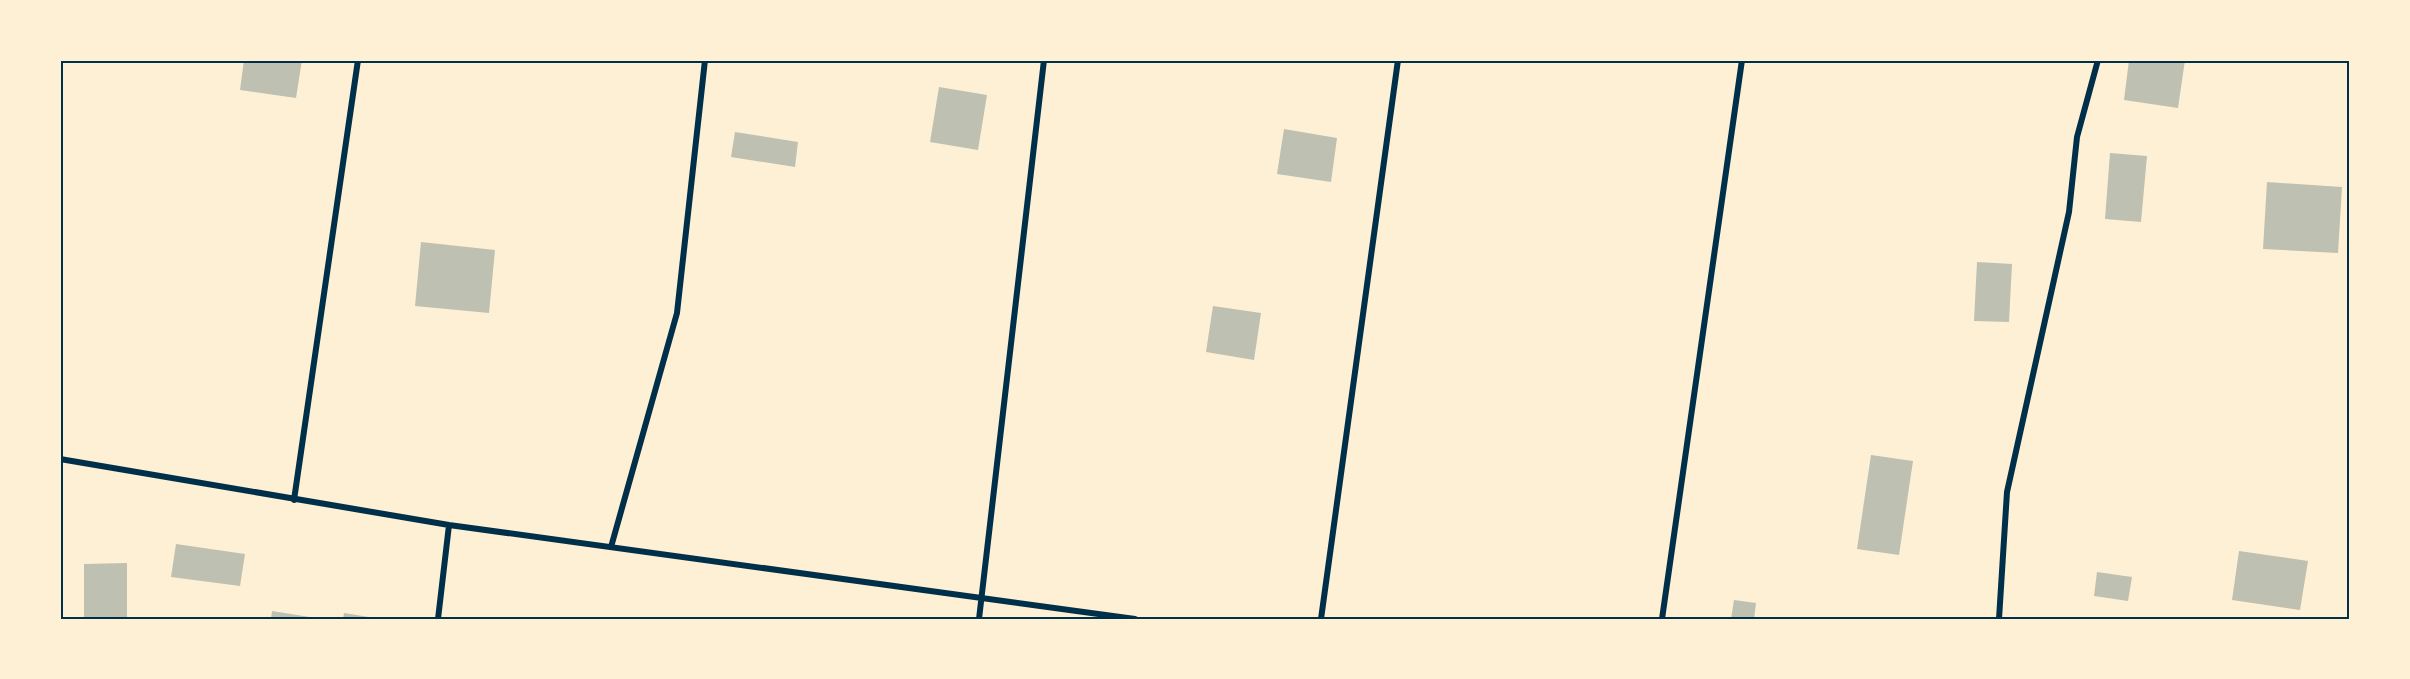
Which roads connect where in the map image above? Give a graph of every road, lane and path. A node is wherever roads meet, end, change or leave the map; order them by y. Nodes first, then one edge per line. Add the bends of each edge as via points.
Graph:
1 (358, 60) edge
2 (705, 60) edge
3 (1044, 60) edge
4 (1398, 60) edge
5 (1742, 60) edge
6 (2098, 60) edge
7 (60, 459) edge
8 (294, 500) junction
9 (449, 525) junction
10 (611, 547) junction
11 (982, 597) junction
12 (438, 619) edge
13 (979, 619) edge
14 (1135, 619) edge
15 (1321, 619) edge
16 (1662, 619) edge
17 (1999, 619) edge

1 - 8 street
2 - 10 street via 677,313
3 - 11 street
4 - 15 street
5 - 16 street
6 - 17 street via 2078,138 2069,212 2007,492
7 - 8 street
8 - 9 street
9 - 10 street
9 - 12 street
10 - 11 street
11 - 13 street
11 - 14 street

